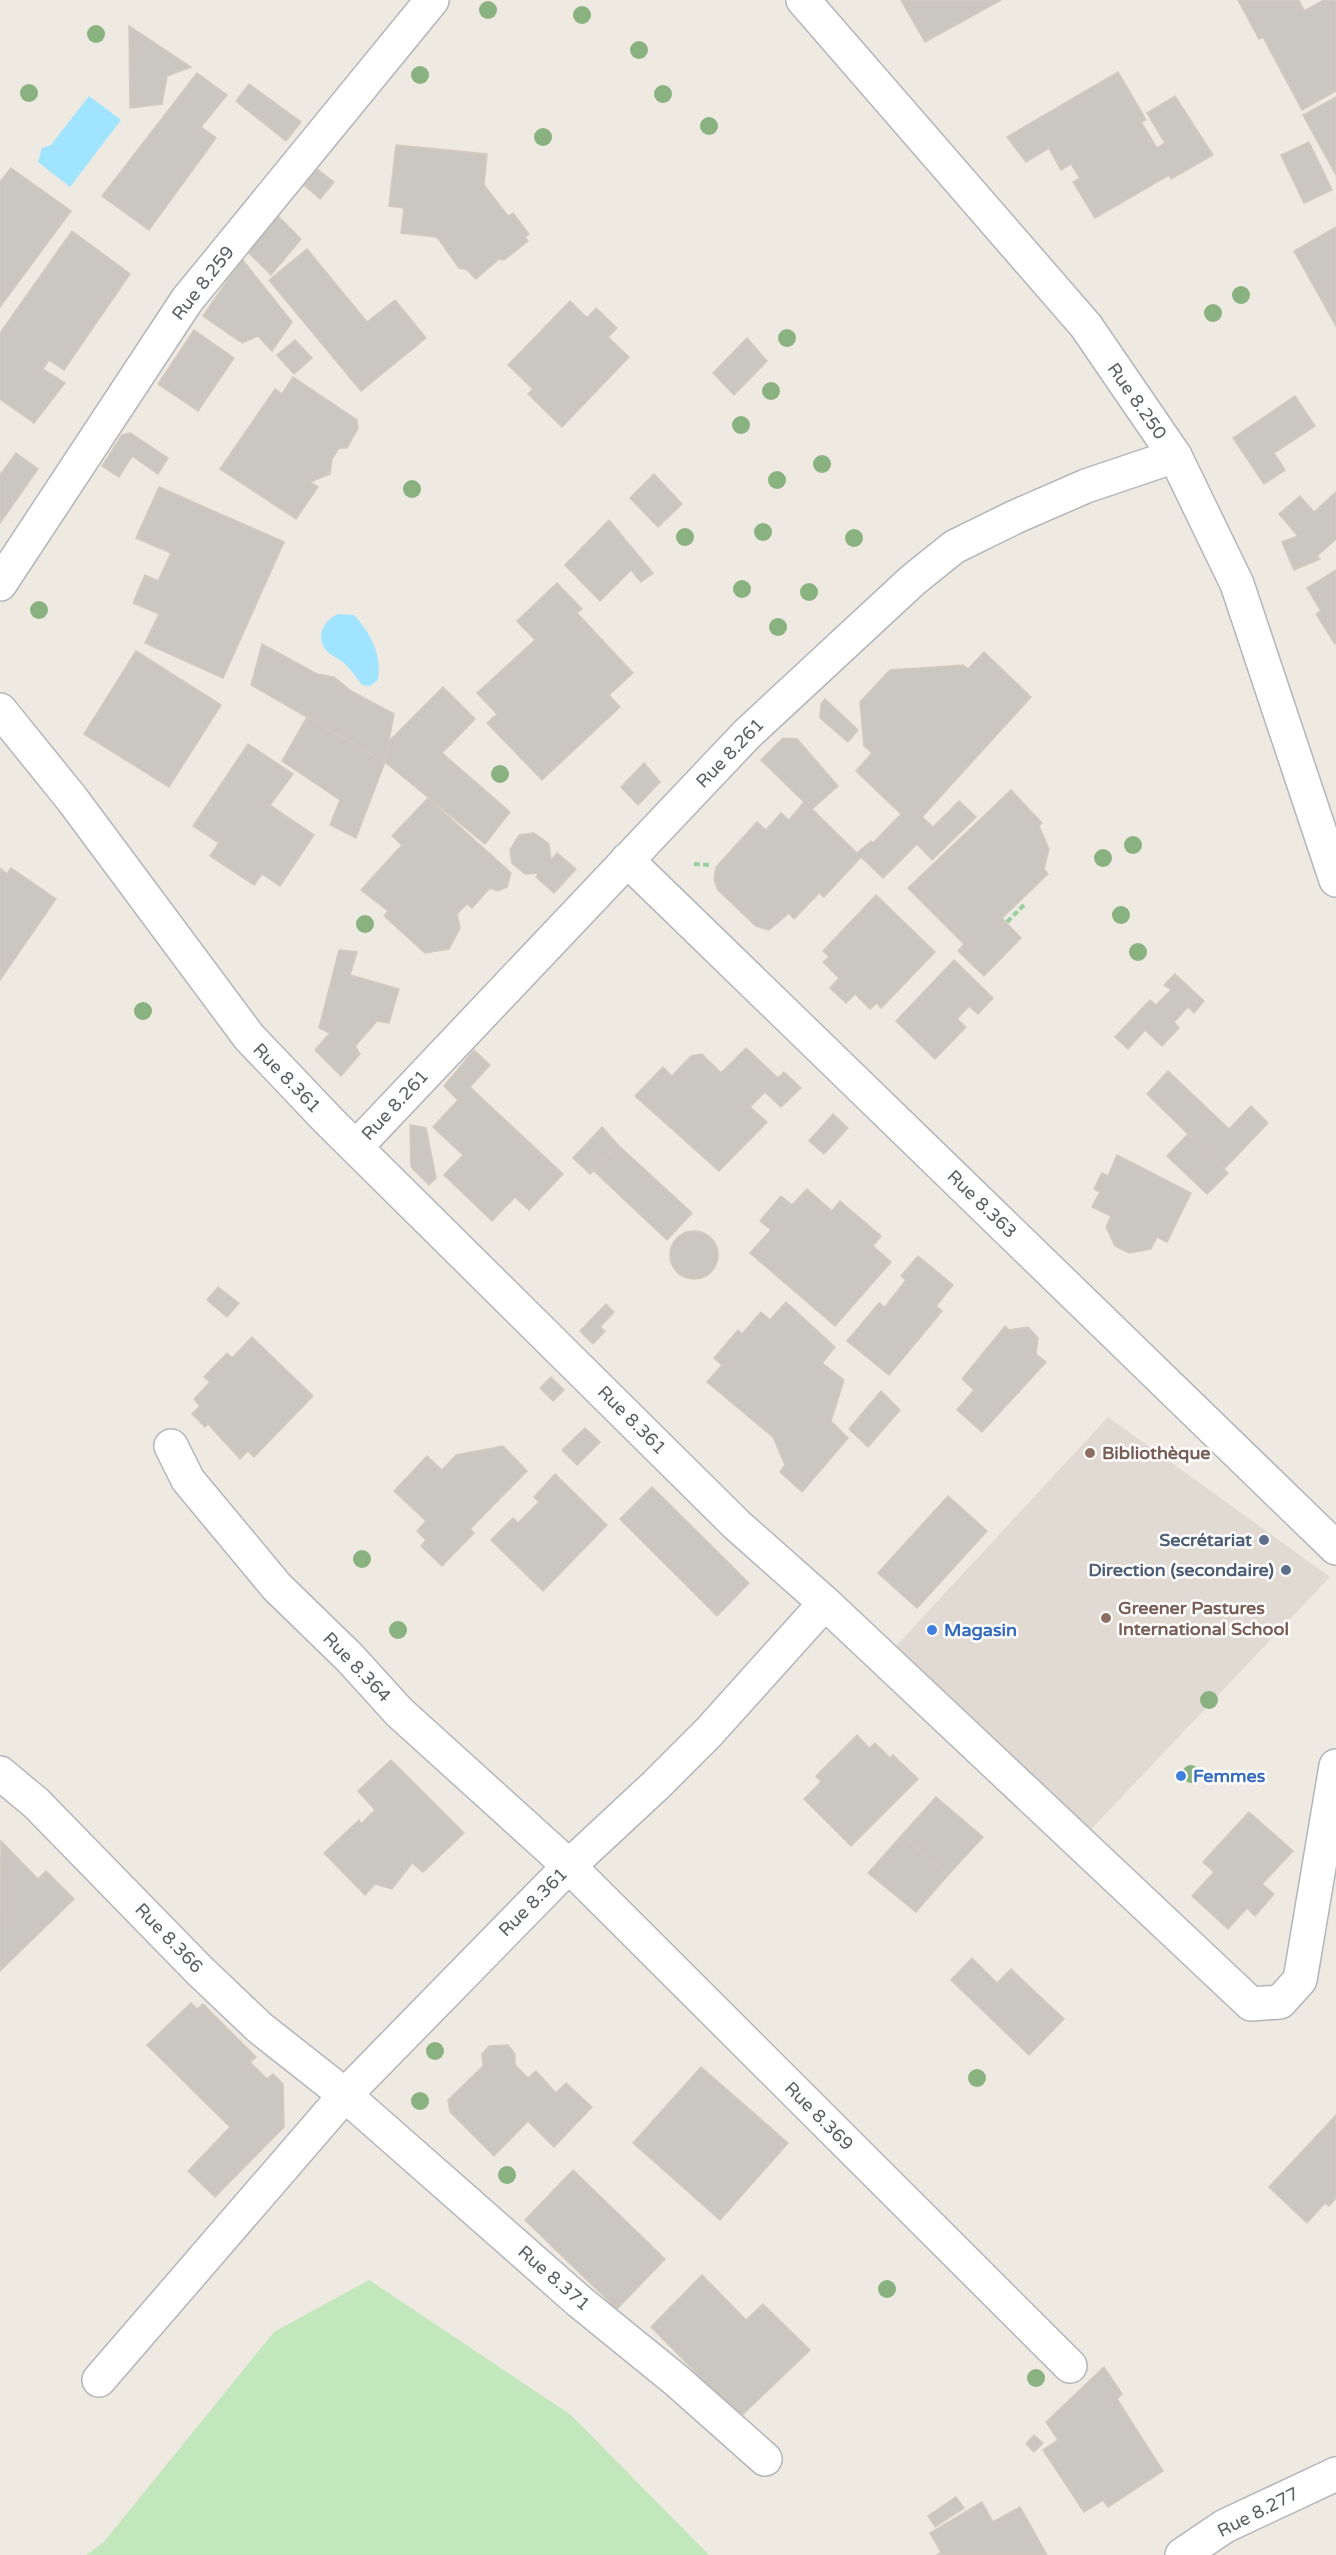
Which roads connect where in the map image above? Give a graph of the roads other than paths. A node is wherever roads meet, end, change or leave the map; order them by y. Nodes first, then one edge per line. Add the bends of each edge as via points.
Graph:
1 (432, 0) edge
2 (803, 0) edge
3 (1175, 456) junction
4 (0, 584) edge
5 (0, 710) edge
6 (627, 860) junction
7 (1336, 878) edge
8 (356, 1147) junction
9 (171, 1446) dead end
10 (1336, 1548) edge
11 (825, 1603) junction
12 (1336, 1766) edge
13 (0, 1773) edge
14 (568, 1866) junction
15 (345, 2095) junction
16 (1070, 2366) dead end
17 (99, 2380) dead end
18 (765, 2459) dead end
19 (1336, 2474) edge
20 (1182, 2555) edge

1 - 4 street, Rue 8.259 via 187,300
2 - 3 street, Rue 8.250 via 1086,326
3 - 6 street, Rue 8.261 via 1086,486 954,547 747,734
3 - 7 street, Rue 8.250 via 1237,584
5 - 8 street, Rue 8.361 via 72,799 249,1037
6 - 8 street, Rue 8.261
6 - 10 street, Rue 8.363
8 - 11 street, Rue 8.361 via 737,1525
9 - 14 street, Rue 8.364 via 188,1480 277,1587 399,1712
11 - 12 street via 1251,2004 1280,2002 1300,1980
11 - 14 street, Rue 8.361 via 709,1732
13 - 15 street, Rue 8.366 via 36,1803 252,2020
14 - 15 street, Rue 8.361
14 - 16 street, Rue 8.369
15 - 17 street, Rue 8.361
15 - 18 street, Rue 8.371
19 - 20 street, Rue 8.277 via 1226,2526

